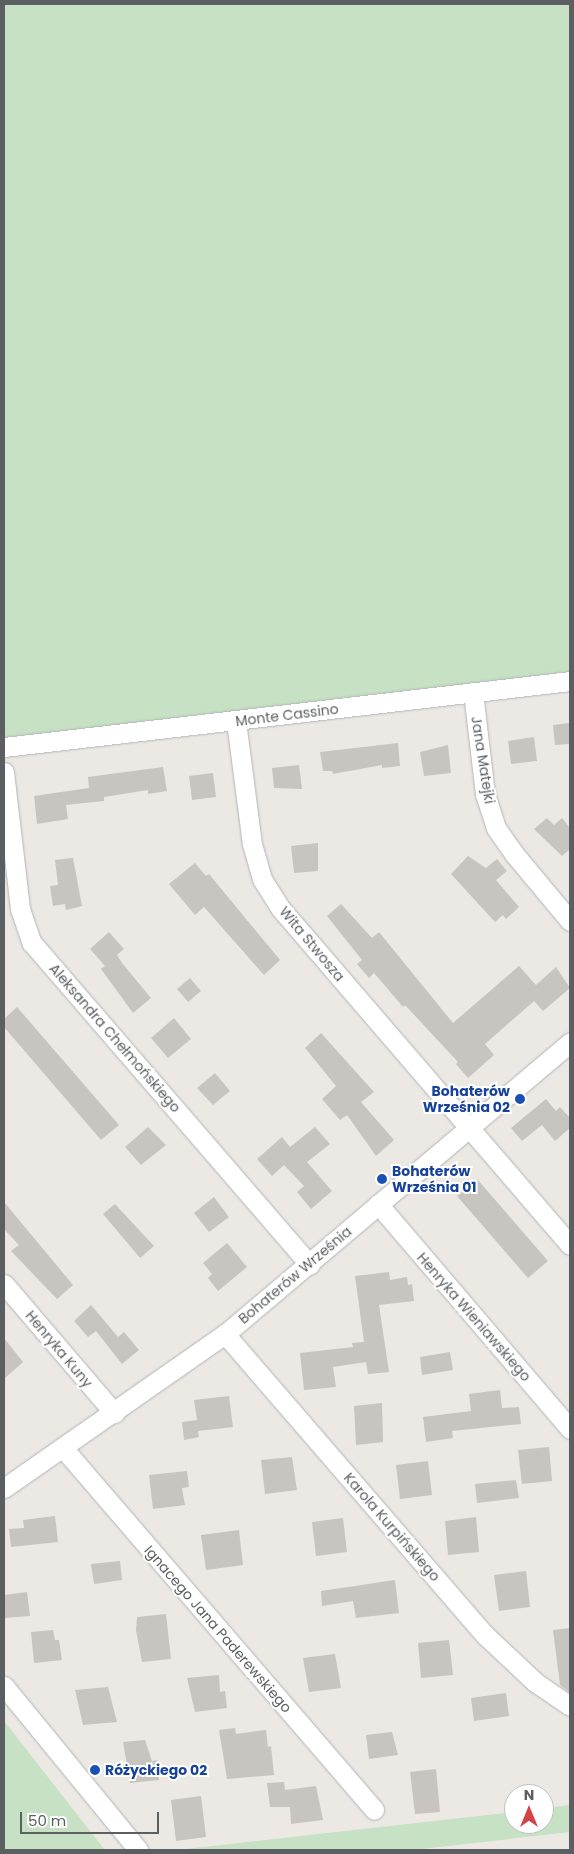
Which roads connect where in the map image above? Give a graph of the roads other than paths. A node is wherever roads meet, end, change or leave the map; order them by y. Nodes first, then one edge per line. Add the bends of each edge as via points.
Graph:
1 (570, 681) edge
2 (473, 692) junction
3 (236, 721) junction
4 (4, 747) edge
5 (4, 772) edge
6 (570, 921) edge
7 (568, 1047) edge
8 (469, 1129) junction
9 (378, 1204) junction
10 (570, 1245) edge
11 (310, 1265) junction
12 (4, 1284) edge
13 (225, 1334) junction
14 (114, 1413) junction
15 (570, 1429) edge
16 (63, 1448) junction
17 (4, 1488) edge
18 (4, 1686) edge
19 (570, 1706) edge
20 (374, 1810) dead end
21 (138, 1850) edge

1 - 2 street, Monte Cassino
2 - 3 street, Monte Cassino
2 - 6 street, Jana Matejki via 485,794 496,828
3 - 4 street, Monte Cassino
3 - 8 street, Wita Stwosza via 252,844 262,880 281,909
5 - 11 street, Aleksandra Chełmońskiego via 20,909 32,943
7 - 8 street, Bohaterów Września
8 - 9 street, Bohaterów Września
8 - 10 street, Wita Stwosza
9 - 11 street, Bohaterów Września
9 - 15 street, Henryka Wieniawskiego
11 - 13 street, Bohaterów Września
12 - 14 street, Henryka Kuny
13 - 14 street, Bohaterów Września
13 - 19 street, Karola Kurpińskiego via 485,1635 535,1682
14 - 16 street, Bohaterów Września
16 - 17 street, Bohaterów Września
16 - 20 street, Ignacego Jana Paderewskiego
18 - 21 street

